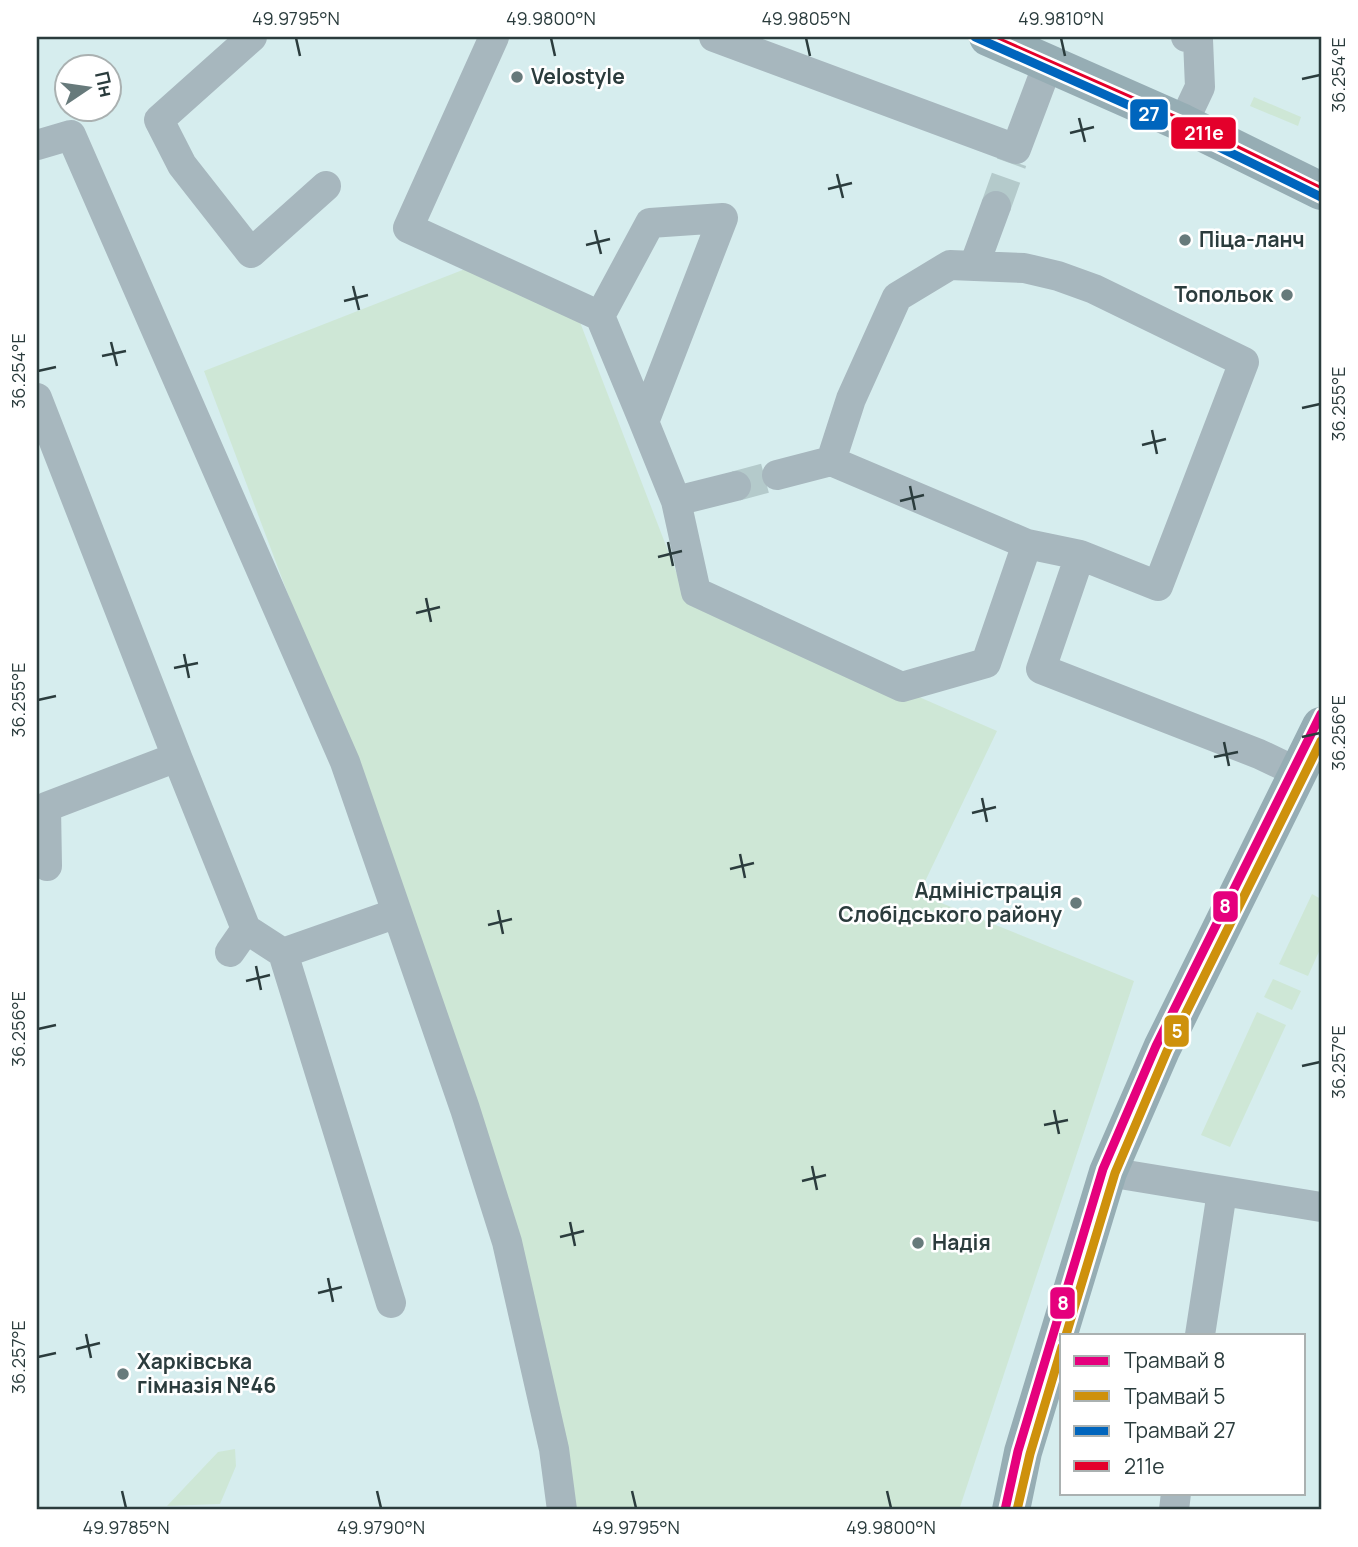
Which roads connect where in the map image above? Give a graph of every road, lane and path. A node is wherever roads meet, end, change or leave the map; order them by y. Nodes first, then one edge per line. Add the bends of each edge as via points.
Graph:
1 (252, 37) edge
2 (494, 37) edge
3 (714, 37) edge
4 (988, 37) edge
5 (1195, 38) edge
6 (1048, 64) junction
7 (1183, 123) junction
8 (37, 145) edge
9 (326, 186) dead end
10 (1321, 191) edge
11 (996, 206) tunnel mouth
12 (974, 266) junction
13 (600, 316) junction
14 (37, 398) edge
15 (644, 422) junction
16 (831, 461) junction
17 (777, 475) tunnel mouth
18 (736, 486) tunnel mouth
19 (676, 501) junction
20 (1027, 544) junction
21 (1080, 555) junction
22 (1321, 726) edge
23 (177, 757) junction
24 (1298, 773) junction
25 (47, 866) dead end
26 (397, 913) junction
27 (283, 953) junction
28 (1108, 1172) junction
29 (1222, 1192) junction
30 (1321, 1207) edge
31 (391, 1303) dead end
32 (1200, 1334) edge
33 (562, 1510) edge
34 (1011, 1510) edge

1 - 9 lane via 159,120 182,165 251,253
2 - 13 lane via 408,228
3 - 6 lane via 1014,155
4 - 6 main road
5 - 7 lane via 1200,87
6 - 7 main road
7 - 10 main road
8 - 26 lane via 71,135 336,740
11 - 12 lane
12 - 16 lane via 950,265 897,297 851,399
12 - 21 lane via 1024,268 1094,289 1244,362 1158,586
13 - 15 lane
13 - 15 lane via 650,223 723,218
14 - 23 lane
15 - 19 lane
16 - 17 lane
16 - 20 lane
18 - 19 lane
19 - 20 lane via 696,592 902,687 986,663
20 - 21 lane
21 - 24 lane via 1041,669
22 - 24 main road
23 - 25 lane via 46,807
23 - 27 lane via 238,940
24 - 28 main road via 1162,1048
26 - 27 lane
26 - 33 lane via 508,1242 554,1449
27 - 31 lane
28 - 29 lane
28 - 34 main road via 1023,1452
29 - 30 lane
29 - 32 lane

